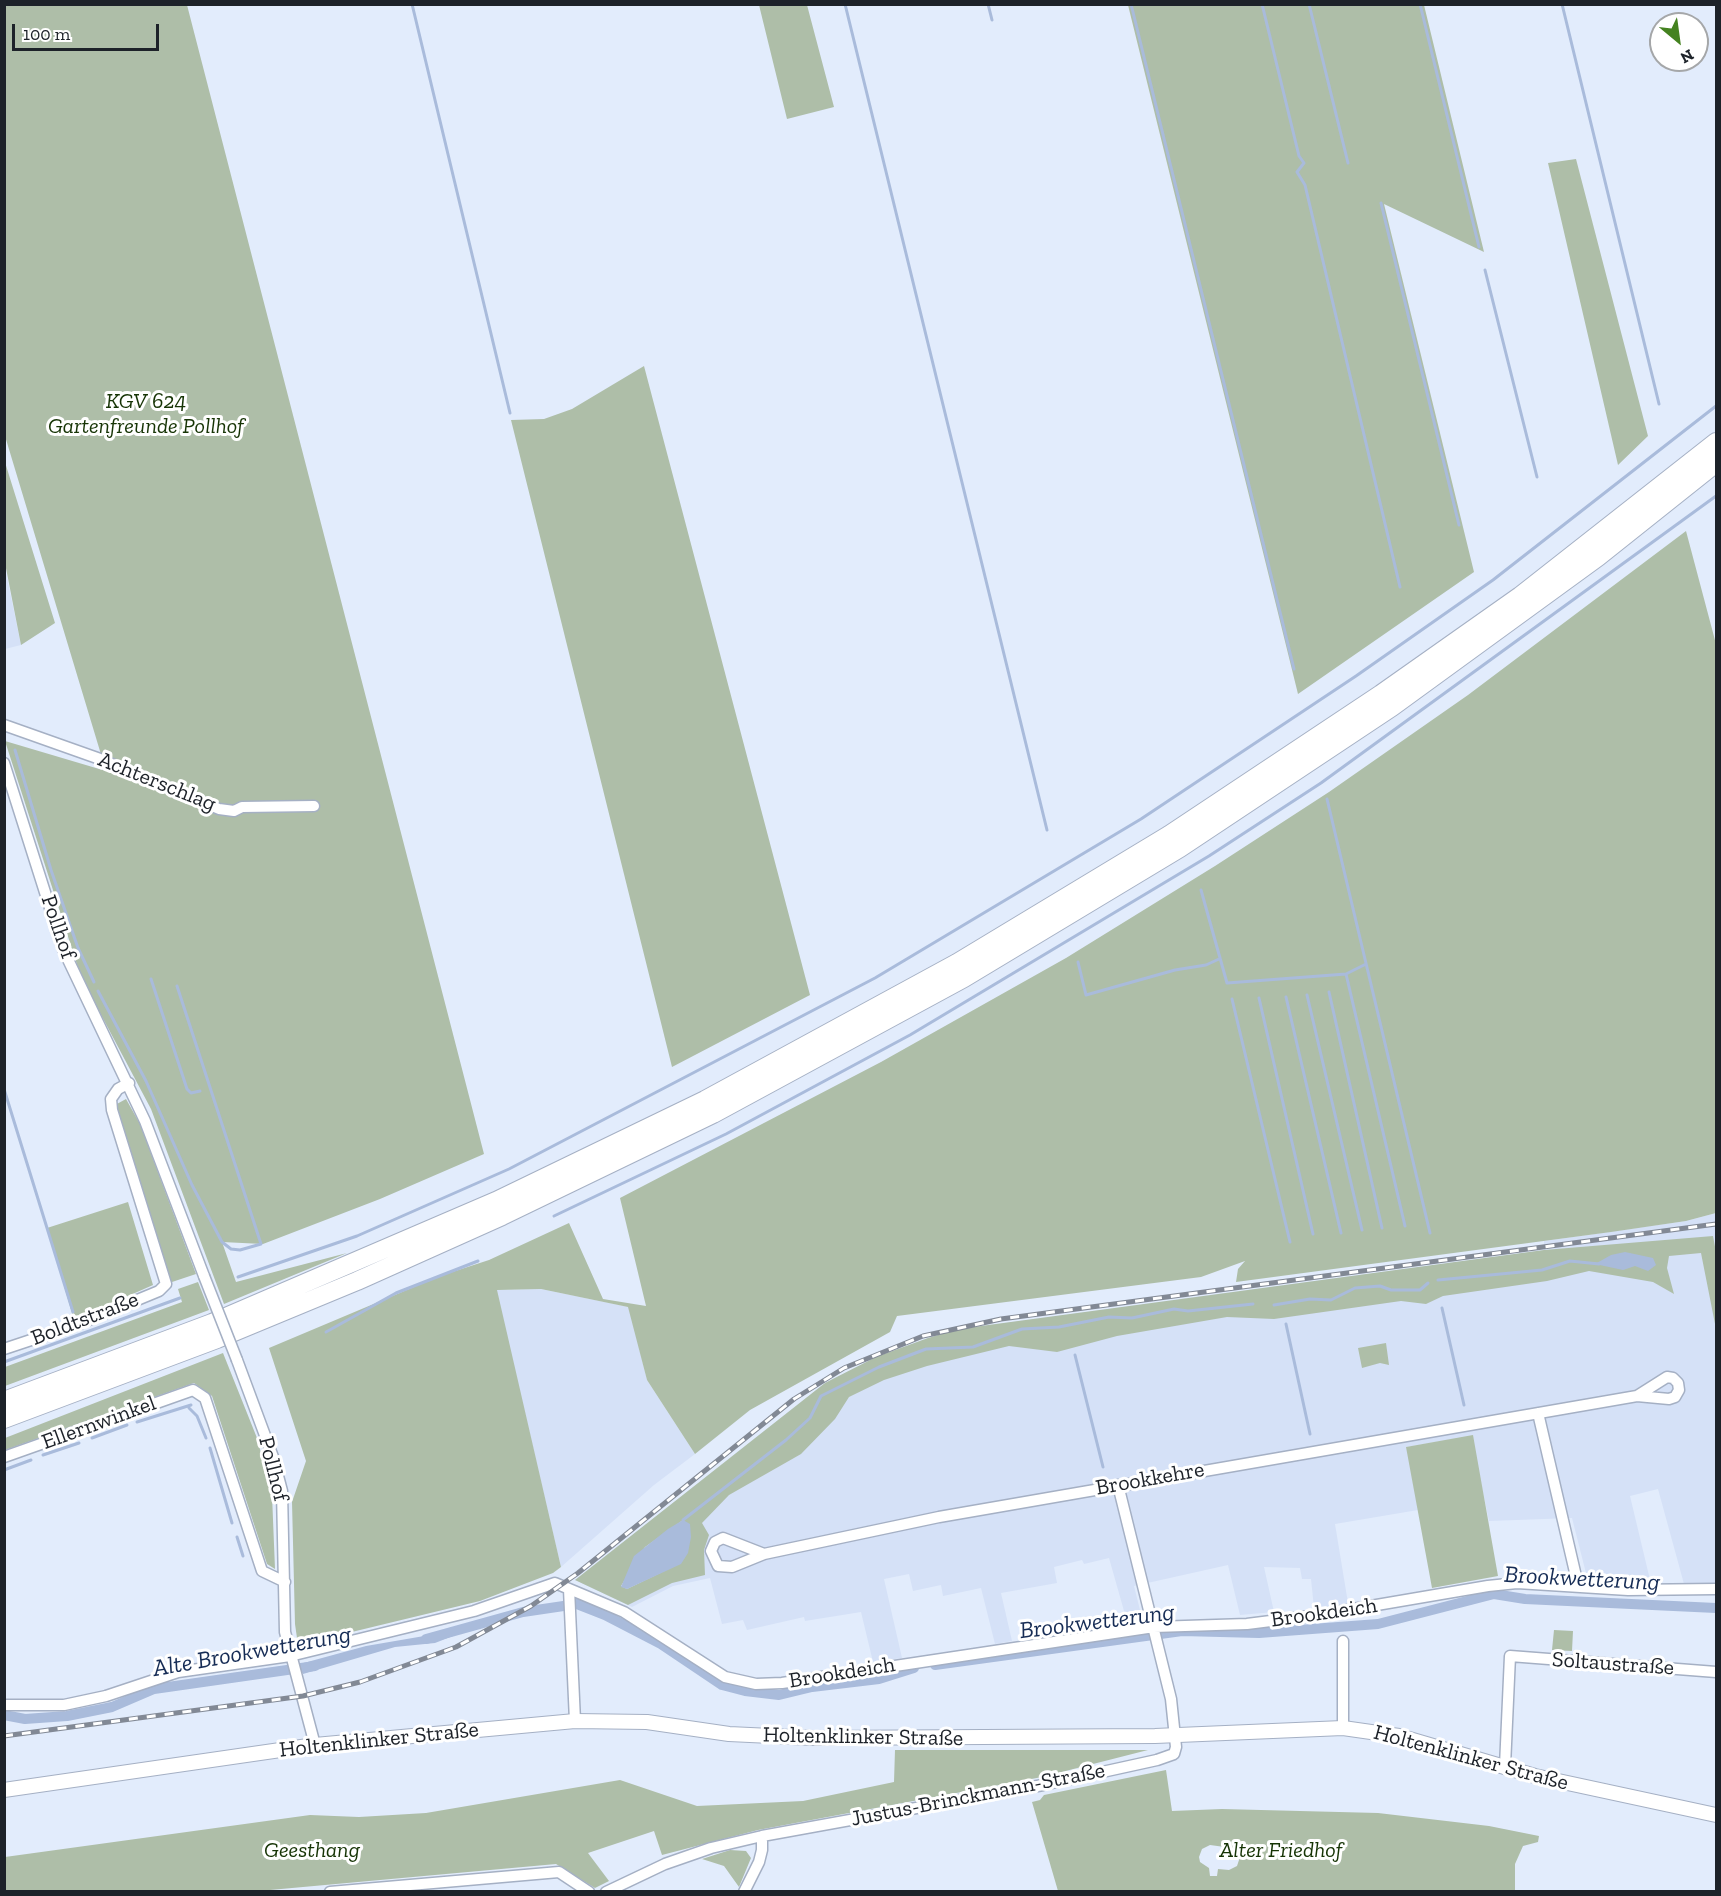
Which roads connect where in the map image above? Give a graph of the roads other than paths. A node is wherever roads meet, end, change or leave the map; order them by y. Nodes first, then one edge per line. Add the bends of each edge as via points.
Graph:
1 (1716, 442) edge
2 (1716, 463) edge
3 (4, 725) edge
4 (4, 763) edge
5 (314, 806) dead end
6 (129, 1083) junction
7 (4, 1349) edge
8 (193, 1389) joint
9 (1637, 1396) dead end
10 (4, 1401) edge
11 (1538, 1413) junction
12 (4, 1419) edge
13 (4, 1457) edge
14 (1118, 1485) junction
15 (764, 1554) dead end
16 (285, 1582) junction
17 (1578, 1585) junction
18 (1716, 1590) edge
19 (571, 1600) junction
20 (1155, 1633) junction
21 (1343, 1641) dead end
22 (290, 1656) junction
23 (1716, 1672) edge
24 (4, 1705) edge
25 (575, 1721) junction
26 (1343, 1728) junction
27 (1176, 1735) junction
28 (315, 1745) junction
29 (1505, 1766) junction
30 (4, 1790) edge
31 (1716, 1815) edge
32 (762, 1836) junction
33 (330, 1892) edge
34 (589, 1892) edge
35 (606, 1892) edge
36 (744, 1892) edge

1 - 10 highway via 1528,590 1372,701 1169,835 957,963 705,1100 496,1201 212,1323
2 - 12 highway via 1598,557 1392,707 1180,848 954,984 713,1114 502,1216 217,1339
3 - 5 street, Achterschlag via 100,759 219,809
4 - 6 street, Pollhof via 63,949
6 - 7 street, Boldtstraße via 111,1099 112,1110 166,1284 79,1324
6 - 16 street, Pollhof, bridge via 273,1457 282,1491
8 - 13 street, Ellernwinkel
8 - 16 street, Pollhof via 206,1398 262,1571
9 - 11 street, Brookkehre
11 - 14 street, Brookkehre
11 - 17 street
14 - 15 street, Brookkehre
14 - 20 street
16 - 22 street, Pollhof via 285,1632
17 - 18 street, Brookdeich via 1628,1590
17 - 20 street, Brookdeich via 1488,1586 1352,1610
19 - 20 street, Brookdeich via 624,1612 724,1677 756,1684
19 - 22 street, Brookdeich via 552,1583 474,1611
19 - 25 street
20 - 27 street
21 - 26 street
22 - 24 street, Brookdeich via 178,1672 106,1696 64,1705
22 - 28 street, Pollhof
23 - 29 street, Soltaustraße via 1510,1656
25 - 27 main road, Holtenklinker Straße via 647,1722 729,1734 813,1738
25 - 28 main road, Holtenklinker Straße
26 - 27 main road, Holtenklinker Straße
26 - 29 main road, Holtenklinker Straße via 1399,1736
27 - 32 street, Justus-Brinckmann-Straße via 1175,1752 1158,1760
28 - 30 main road, Holtenklinker Straße
29 - 31 main road, Holtenklinker Straße via 1595,1790
32 - 35 street, Justus-Brinckmann-Straße via 665,1864
32 - 36 street via 759,1862
33 - 34 street via 559,1872

